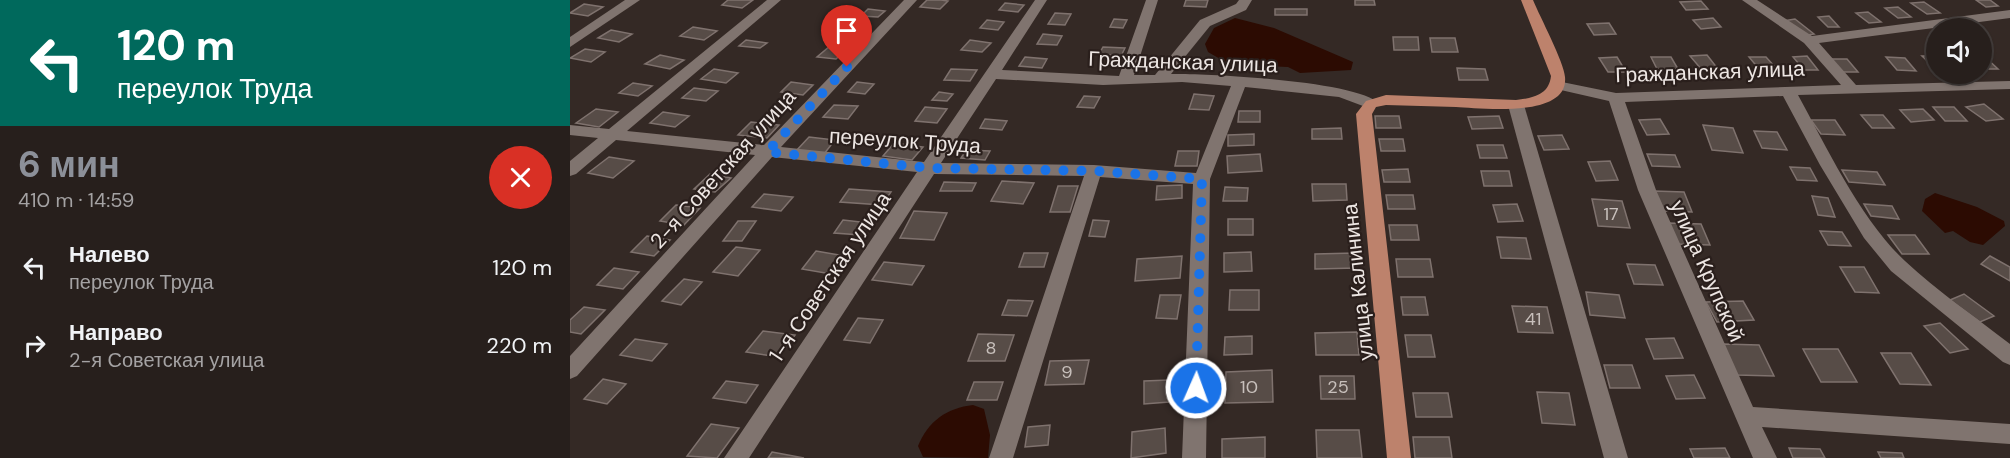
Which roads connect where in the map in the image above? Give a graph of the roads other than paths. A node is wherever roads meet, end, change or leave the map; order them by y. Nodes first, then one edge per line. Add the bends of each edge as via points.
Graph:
1 (633, 0) edge
2 (775, 0) edge
3 (911, 0) edge
4 (1041, 0) edge
5 (1152, 0) edge
6 (1246, 0) edge
7 (1527, 0) edge
8 (1748, 0) edge
9 (2010, 14) edge
10 (1809, 40) junction
11 (570, 43) edge
12 (992, 74) junction
13 (1159, 79) junction
14 (1125, 80) junction
15 (1240, 82) junction
16 (2010, 85) edge
17 (1557, 86) junction
18 (1852, 89) junction
19 (1788, 91) junction
20 (1616, 98) junction
21 (1371, 104) junction
22 (1516, 105) junction
23 (570, 130) edge
24 (610, 135) junction
25 (767, 152) junction
26 (929, 168) junction
27 (570, 170) edge
28 (1095, 171) junction
29 (1202, 179) junction
30 (2010, 356) edge
31 (570, 370) edge
32 (1748, 416) junction
33 (2010, 434) edge
34 (736, 458) edge
35 (1001, 458) edge
36 (1194, 458) edge
37 (1399, 458) edge
38 (1616, 458) edge
39 (1765, 458) edge

1 - 11 street
2 - 24 street
3 - 25 street, 2-я Советская улица
4 - 12 street, 1-я Советская улица
5 - 14 street
6 - 13 street via 1241,8 1205,23
7 - 17 main road via 1554,62
8 - 10 street
9 - 10 street
10 - 18 street
12 - 14 street, Гражданская улица
12 - 26 street, 1-я Советская улица
13 - 14 street, Гражданская улица
13 - 15 street, Гражданская улица
15 - 21 street, Гражданская улица via 1339,92
15 - 29 street
16 - 18 street, Гражданская улица
17 - 20 street, Гражданская улица
17 - 22 main road, Гражданская улица via 1542,99
18 - 19 street, Гражданская улица
19 - 20 street, Гражданская улица
19 - 30 street via 1870,233 1898,266
20 - 32 street, улица Крупской via 1647,190
21 - 22 main road, Гражданская улица via 1386,100
21 - 37 main road, улица Калинина via 1364,114 1364,130
22 - 38 street
23 - 24 street, переулок Труда
24 - 25 street, переулок Труда
24 - 27 street
25 - 26 street, переулок Труда
25 - 31 street, 2-я Советская улица
26 - 28 street, переулок Труда
26 - 34 street, 1-я Советская улица
28 - 29 street, переулок Труда
28 - 35 street
29 - 36 street
32 - 33 street
32 - 39 street, улица Крупской

